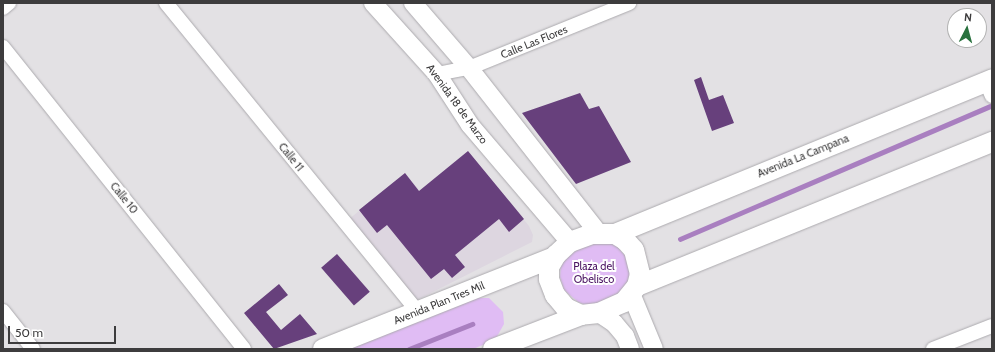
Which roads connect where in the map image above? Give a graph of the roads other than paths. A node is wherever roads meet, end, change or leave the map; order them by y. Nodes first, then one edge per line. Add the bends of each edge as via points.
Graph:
1 (10, 3) edge
2 (166, 3) edge
3 (373, 3) edge
4 (413, 3) edge
5 (629, 3) edge
6 (3, 8) edge
7 (3, 47) edge
8 (469, 68) junction
9 (436, 74) junction
10 (990, 86) edge
11 (992, 142) edge
12 (607, 234) junction
13 (570, 242) junction
14 (554, 257) junction
15 (635, 291) junction
16 (3, 311) edge
17 (417, 311) junction
18 (590, 314) junction
19 (992, 326) edge
20 (33, 349) edge
21 (244, 349) edge
22 (323, 349) edge
23 (493, 349) edge
24 (630, 349) edge
25 (654, 349) edge
26 (933, 349) edge

1 - 6 street
2 - 17 street, Calle 11
3 - 9 street, Avenida 18 de Marzo
4 - 8 street
5 - 8 street, Calle Las Flores
7 - 21 street, Calle 10
8 - 9 street, Calle Las Flores
8 - 12 street
9 - 13 street, Avenida 18 de Marzo via 470,125
10 - 12 main road, Avenida La Campana
11 - 15 main road
12 - 13 main road
12 - 15 main road via 634,250 640,274
13 - 14 main road
14 - 17 main road, Avenida Plan Tres Mil
14 - 18 main road via 549,267 549,279 555,295 566,308
15 - 18 main road via 614,308
15 - 25 street
16 - 20 street
17 - 22 main road, Avenida Plan Tres Mil
18 - 23 main road
18 - 24 street via 614,323
19 - 26 street

